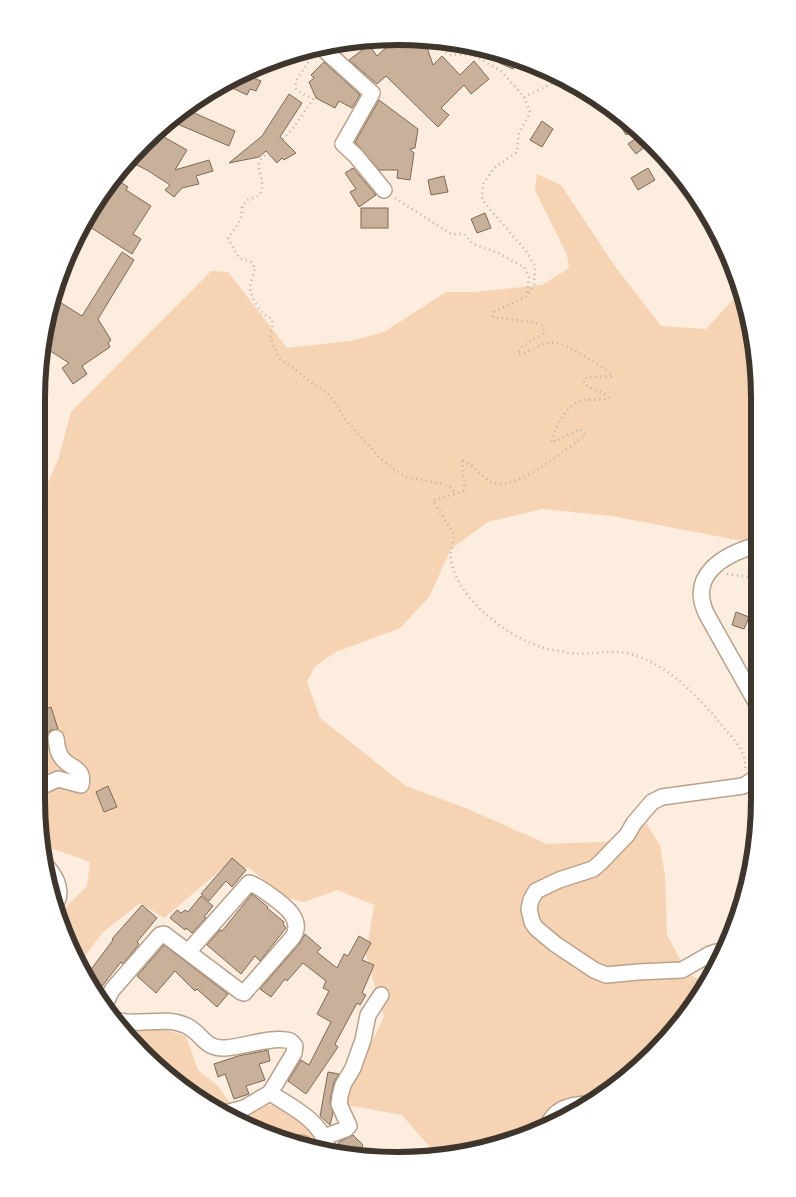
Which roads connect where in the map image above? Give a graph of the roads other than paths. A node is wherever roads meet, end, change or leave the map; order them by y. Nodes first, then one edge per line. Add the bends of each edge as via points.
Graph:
1 (321, 54) edge
2 (384, 190) road end
3 (751, 548) edge
4 (751, 693) edge
5 (56, 738) dead end
6 (751, 781) edge
7 (45, 785) edge
8 (54, 876) edge
9 (59, 896) edge
10 (188, 952) junction
11 (716, 952) edge
12 (381, 994) dead end
13 (107, 999) edge
14 (125, 1022) edge
15 (270, 1093) junction
16 (574, 1105) edge
17 (233, 1111) edge
18 (552, 1117) edge
19 (326, 1143) edge

1 - 2 street via 372,93 343,144
3 - 4 street via 725,557 711,571 703,582 701,603
5 - 7 street via 62,758 78,770 81,785 58,779
6 - 11 street via 743,786 662,797 652,802 608,857 593,869 536,891 529,909 536,928 555,944 606,975 682,970
8 - 9 street
10 - 10 street via 244,993 293,937 296,921 279,902 249,883
10 - 13 street via 164,934 160,935
12 - 19 street via 368,1015 363,1040 338,1104 349,1126
14 - 15 street via 168,1020 187,1026 217,1048 273,1041 292,1042 294,1053
15 - 17 street
15 - 19 street via 311,1121
16 - 18 street

